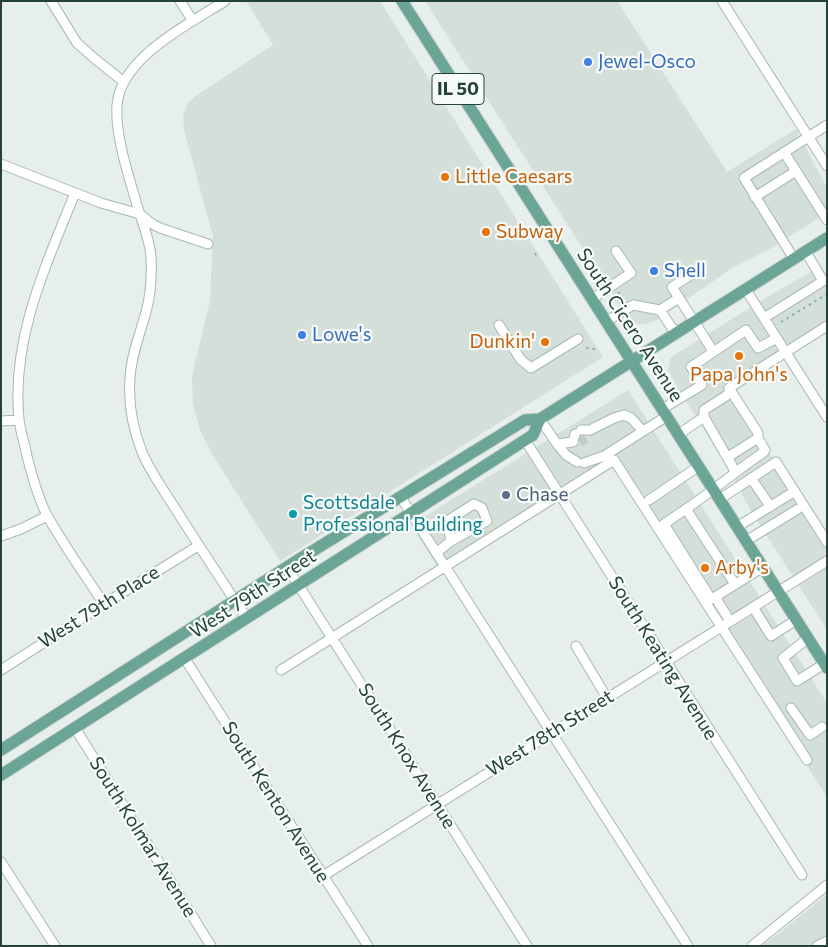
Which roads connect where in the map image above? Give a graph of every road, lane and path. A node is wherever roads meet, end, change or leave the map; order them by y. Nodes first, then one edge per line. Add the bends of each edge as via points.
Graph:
1 (51, 1) edge
2 (180, 1) edge
3 (225, 1) edge
4 (402, 1) edge
5 (722, 1) edge
6 (193, 21) junction
7 (124, 82) junction
8 (827, 125) edge
9 (808, 137) junction
10 (784, 152) junction
11 (1, 164) edge
12 (827, 166) edge
13 (796, 171) junction
14 (75, 193) junction
15 (755, 197) junction
16 (140, 214) junction
17 (827, 220) edge
18 (827, 238) edge
19 (208, 244) dead end
20 (616, 251) dead end
21 (806, 252) junction
22 (535, 253) dead end
23 (538, 258) dead end
24 (794, 259) junction
25 (689, 276) dead end
26 (616, 290) dead end
27 (746, 290) junction
28 (827, 294) edge
29 (592, 298) junction
30 (679, 298) junction
31 (625, 302) dead end
32 (660, 310) junction
33 (764, 318) junction
34 (606, 321) junction
35 (695, 322) junction
36 (782, 322) dead end
37 (499, 326) dead end
38 (827, 326) edge
39 (676, 334) junction
40 (777, 338) junction
41 (578, 339) dead end
42 (586, 348) dead end
43 (596, 349) dead end
44 (713, 352) junction
45 (786, 352) junction
46 (633, 361) junction
47 (729, 388) junction
48 (665, 412) junction
49 (704, 417) junction
50 (827, 417) edge
51 (540, 419) junction
52 (19, 420) junction
53 (1, 421) edge
54 (642, 431) junction
55 (679, 434) junction
56 (758, 438) junction
57 (525, 440) junction
58 (557, 444) junction
59 (728, 457) junction
60 (699, 466) junction
61 (735, 471) junction
62 (751, 478) junction
63 (795, 491) junction
64 (559, 494) junction
65 (717, 494) junction
66 (400, 496) junction
67 (649, 500) dead end
68 (770, 506) junction
69 (686, 509) junction
70 (798, 509) dead end
71 (411, 513) junction
72 (47, 516) junction
73 (737, 527) junction
74 (1, 536) edge
75 (451, 541) junction
76 (746, 541) junction
77 (827, 542) edge
78 (198, 546) junction
79 (436, 553) junction
80 (827, 561) edge
81 (287, 567) junction
82 (445, 567) junction
83 (762, 567) junction
84 (735, 584) junction
85 (299, 586) junction
86 (778, 591) junction
87 (716, 597) junction
88 (234, 600) junction
89 (104, 604) junction
90 (753, 607) junction
91 (247, 619) junction
92 (796, 620) junction
93 (730, 621) junction
94 (722, 626) junction
95 (808, 638) junction
96 (332, 639) junction
97 (576, 646) dead end
98 (184, 659) junction
99 (665, 662) junction
100 (825, 666) edge
101 (1, 670) edge
102 (281, 670) dead end
103 (607, 698) junction
104 (791, 708) dead end
105 (75, 728) junction
106 (825, 728) edge
107 (551, 733) junction
108 (1, 750) edge
109 (807, 760) dead end
110 (1, 775) edge
111 (437, 804) junction
112 (1, 862) edge
113 (323, 876) junction
114 (802, 876) dead end
115 (827, 885) edge
116 (827, 941) edge
117 (55, 946) edge
118 (211, 946) edge
119 (368, 946) edge
120 (527, 946) edge
121 (688, 946) edge
122 (752, 946) edge
123 (817, 946) edge

1 - 7 street via 77,43
2 - 6 street
3 - 6 street
4 - 29 main road, South Cicero Avenue / IL 50
5 - 9 street
6 - 7 street via 154,48
7 - 16 street via 117,106 120,138
8 - 9 street
9 - 10 street
9 - 12 street
10 - 13 street
10 - 15 street via 744,178
11 - 14 street
13 - 15 street
13 - 17 street
14 - 16 street
14 - 52 street via 27,323 18,386
15 - 24 street
16 - 19 street via 160,228
16 - 78 street via 150,244 151,283 132,362 130,405 142,453
18 - 21 main road, West 79th Street
20 - 29 street via 631,273
21 - 24 main road, West 79th Street
21 - 33 street via 823,281
22 - 23 path
24 - 27 main road, West 79th Street
25 - 30 street via 672,287
26 - 31 path
27 - 33 street
27 - 35 main road, West 79th Street
28 - 36 path
29 - 34 main road, South Cicero Avenue / IL 50
30 - 32 street
30 - 35 street
32 - 34 street via 633,305
32 - 39 street
33 - 40 street
34 - 46 main road, South Cicero Avenue / IL 50
35 - 39 main road, West 79th Street
35 - 44 street
37 - 41 street via 521,360 531,368
38 - 45 street
39 - 46 main road, West 79th Street
40 - 44 street via 758,348 746,330
40 - 45 street
42 - 43 path
44 - 48 street via 691,366 702,385
45 - 47 street
45 - 50 street
46 - 48 main road, South Cicero Avenue / IL 50
46 - 51 main road, West 79th Street
47 - 49 street via 729,393 704,410
47 - 56 street via 758,433
48 - 54 street
48 - 55 main road, South Cicero Avenue / IL 50
49 - 55 street
49 - 59 street
51 - 57 main road, West 79th Street via 532,435
51 - 58 street
51 - 66 main road, West 79th Street via 525,420
52 - 53 street
52 - 72 street via 31,474
54 - 58 street via 624,415
54 - 58 street via 604,456 581,462 566,455
55 - 60 main road, South Cicero Avenue / IL 50
56 - 59 street
56 - 61 street via 765,451
57 - 64 street, South Keating Avenue
57 - 71 main road, West 79th Street
59 - 61 street
60 - 65 main road, South Cicero Avenue / IL 50
60 - 67 street
61 - 65 street
62 - 63 street via 776,462
62 - 65 street
62 - 68 street
63 - 68 street
63 - 77 street
64 - 82 street
64 - 94 street via 614,460
64 - 99 street, South Keating Avenue
65 - 69 street
65 - 73 main road, South Cicero Avenue / IL 50
66 - 71 street
66 - 81 main road, West 79th Street
68 - 73 street
69 - 84 street
69 - 87 street via 664,524 711,599
70 - 76 street
71 - 79 street
71 - 85 main road, West 79th Street
72 - 74 street
72 - 89 street
73 - 76 main road, South Cicero Avenue / IL 50
75 - 75 street via 487,521 482,508 474,504 447,521
75 - 79 street
76 - 83 main road, South Cicero Avenue / IL 50
78 - 88 street
78 - 89 street, West 79th Place
79 - 82 street
80 - 86 street, West 78th Street
81 - 85 street, South Knox Avenue
81 - 88 main road, West 79th Street
82 - 96 street
82 - 107 street
83 - 84 street
83 - 86 main road, South Cicero Avenue / IL 50
84 - 87 street
85 - 91 main road, West 79th Street
85 - 96 street, South Knox Avenue
86 - 90 street, West 78th Street
86 - 92 main road, South Cicero Avenue / IL 50
87 - 93 street
88 - 91 street
88 - 108 main road, West 79th Street
89 - 101 street, West 79th Place
90 - 92 street via 771,636
90 - 93 street, West 78th Street
91 - 98 main road, West 79th Street
92 - 95 main road, South Cicero Avenue / IL 50
93 - 94 street, West 78th Street
94 - 99 street, West 78th Street
94 - 109 street
95 - 100 main road, South Cicero Avenue / IL 50
95 - 100 street via 783,658 797,682
96 - 102 street
96 - 111 street, South Knox Avenue
97 - 103 street
98 - 105 main road, West 79th Street
98 - 113 street, South Kenton Avenue
99 - 103 street, West 78th Street
99 - 114 street, South Keating Avenue
103 - 107 street, West 78th Street
104 - 106 street via 810,734
105 - 110 main road, West 79th Street
105 - 118 street, South Kolmar Avenue
107 - 111 street, West 78th Street
107 - 121 street
111 - 113 street, West 78th Street
111 - 120 street, South Knox Avenue
112 - 117 street
113 - 119 street, South Kenton Avenue
115 - 122 street
116 - 123 street

